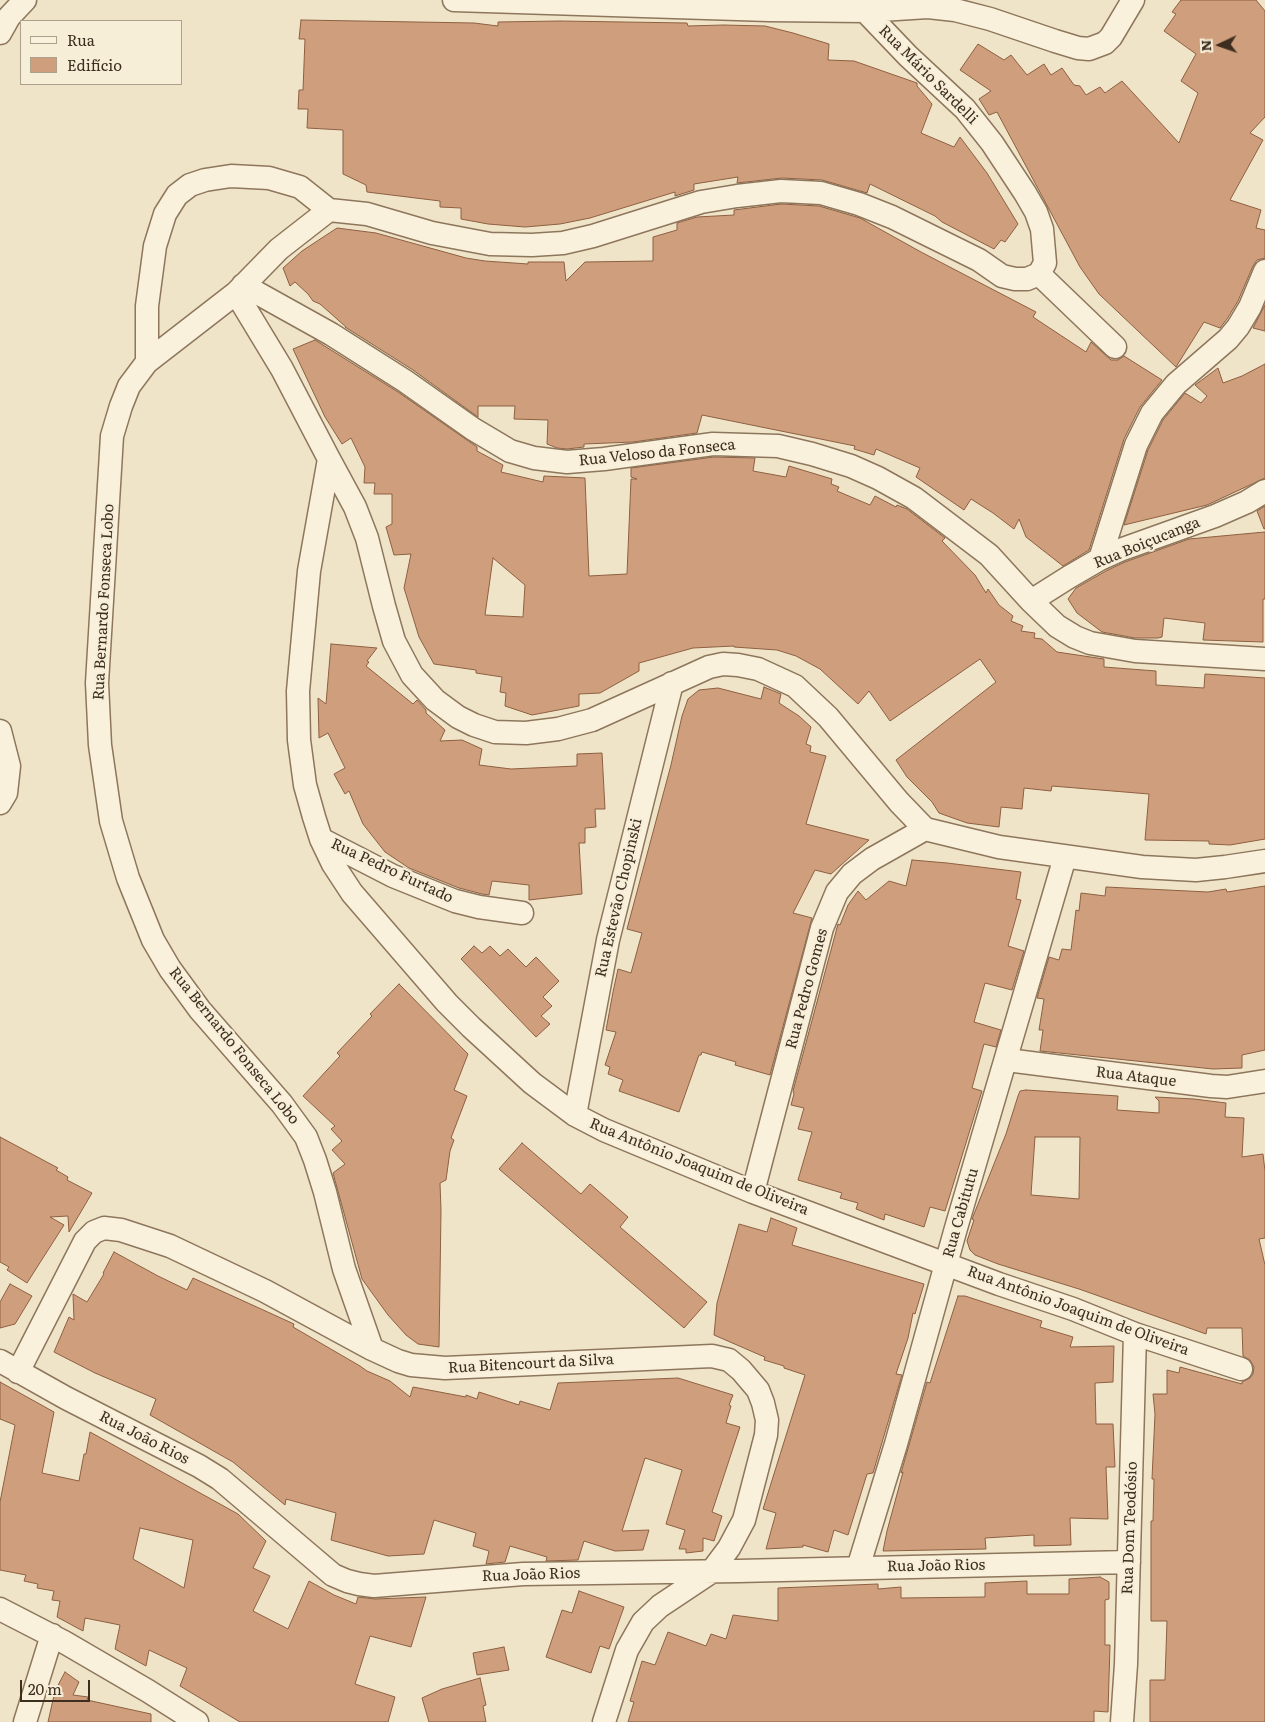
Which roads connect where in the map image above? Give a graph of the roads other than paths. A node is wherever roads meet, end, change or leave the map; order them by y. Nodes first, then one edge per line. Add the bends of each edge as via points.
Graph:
1 (25, 0) edge
2 (454, 0) edge
3 (1133, 0) edge
4 (866, 11) junction
5 (0, 33) edge
6 (329, 210) junction
7 (1265, 271) edge
8 (1039, 274) junction
9 (240, 289) junction
10 (1115, 347) dead end
11 (147, 362) junction
12 (329, 459) junction
13 (1265, 491) edge
14 (1100, 559) junction
15 (1031, 601) junction
16 (1265, 659) edge
17 (672, 683) junction
18 (0, 730) edge
19 (0, 804) edge
20 (925, 829) junction
21 (321, 839) junction
22 (1065, 858) junction
23 (1265, 861) edge
24 (522, 913) dead end
25 (1007, 1060) junction
26 (1265, 1082) edge
27 (575, 1115) junction
28 (753, 1192) junction
29 (947, 1264) junction
30 (1135, 1334) junction
31 (372, 1349) junction
32 (9, 1367) edge
33 (1241, 1369) dead end
34 (1129, 1562) junction
35 (858, 1568) junction
36 (711, 1572) junction
37 (0, 1609) edge
38 (52, 1636) junction
39 (25, 1722) edge
40 (197, 1722) edge
41 (604, 1722) edge
42 (1122, 1722) edge

1 - 5 street
2 - 4 street
3 - 4 street via 1111,37 1089,49 955,10
4 - 8 street, Rua Mário Sardelli via 965,109 1020,185 1042,229 1045,263
6 - 8 street via 367,214 432,233 490,244 563,243 702,202 781,191 821,193 892,217 979,260 1002,276 1027,279
6 - 9 street, Rua Bernardo Fonseca Lobo via 279,249
6 - 11 street via 300,187 269,178 232,176 205,180 190,185 177,195 165,214 155,246 147,306
7 - 14 street via 1238,327 1176,384 1152,413 1136,445
8 - 10 street
9 - 11 street, Rua Bernardo Fonseca Lobo
9 - 12 street
9 - 15 street, Rua Veloso da Fonseca via 331,334 473,429 510,451 534,458 567,462 730,444 778,446 851,466 914,498 989,555
11 - 31 street, Rua Bernardo Fonseca Lobo via 129,386 112,436 97,682 100,745 111,821 131,886 153,940 170,969 306,1137 325,1192 344,1269
12 - 17 street via 361,522 394,641 412,675 435,700 458,717 495,732 558,729 592,720
12 - 21 street, Rua Antônio Joaquim de Oliveira via 309,571 298,691 299,740 305,785
13 - 14 street, Rua Boiçucanga via 1215,516
14 - 15 street, Rua Boiçucanga
15 - 16 street, Rua Veloso da Fonseca via 1057,626 1075,637 1108,648
17 - 20 street via 723,664 758,669 795,686 828,716
17 - 27 street, Rua Estevão Chopinski via 608,940
18 - 19 street via 8,766 6,793
20 - 22 street via 999,847
20 - 28 street, Rua Pedro Gomes via 872,859 852,874 837,892 822,928
21 - 24 street, Rua Pedro Furtado via 393,876 455,901
21 - 27 street, Rua Antônio Joaquim de Oliveira via 352,893 443,998 532,1083
22 - 23 street via 1196,870
22 - 25 street, Rua Cabitutu
25 - 26 street, Rua Ataque via 1211,1086
25 - 29 street, Rua Cabitutu
27 - 28 street, Rua Antônio Joaquim de Oliveira via 633,1143
28 - 29 street, Rua Antônio Joaquim de Oliveira
29 - 30 street, Rua Antônio Joaquim de Oliveira
29 - 35 street, Rua Cabitutu
30 - 33 street, Rua Antônio Joaquim de Oliveira
30 - 34 street, Rua Dom Teodósio
31 - 32 street, Rua Bitencourt da Silva via 265,1291 170,1246 121,1230 104,1228 85,1241
31 - 36 street, Rua Bitencourt da Silva via 398,1361 432,1368 712,1356 729,1360 758,1390 767,1420 766,1435 744,1520
32 - 36 street, Rua João Rios via 220,1479 333,1575 347,1581 374,1586 523,1574
34 - 35 street, Rua João Rios
34 - 42 street, Rua Dom Teodósio
35 - 36 street, Rua João Rios
36 - 41 street, Rua Bitencourt da Silva via 660,1606 643,1622 627,1650
37 - 38 street
38 - 39 street
38 - 40 street

